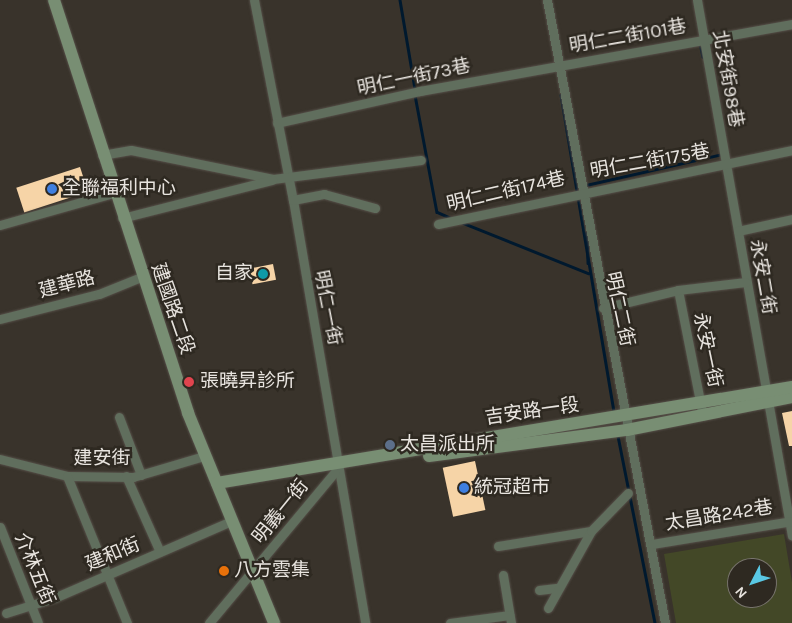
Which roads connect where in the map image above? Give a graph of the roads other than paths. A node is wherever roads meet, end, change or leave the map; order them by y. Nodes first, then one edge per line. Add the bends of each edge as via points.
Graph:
1 (54, 0) edge
2 (254, 0) edge
3 (547, 0) edge
4 (696, 0) edge
5 (792, 24) edge
6 (704, 40) junction
7 (558, 66) junction
8 (277, 123) junction
9 (792, 150) edge
10 (102, 155) junction
11 (421, 160) dead end
12 (724, 164) junction
13 (288, 177) junction
14 (273, 179) junction
15 (581, 191) junction
16 (113, 192) junction
17 (293, 200) junction
18 (375, 208) dead end
19 (122, 218) junction
20 (792, 219) edge
21 (0, 224) edge
22 (438, 224) dead end
23 (738, 230) junction
24 (141, 277) junction
25 (746, 282) junction
26 (678, 290) junction
27 (603, 308) junction
28 (0, 319) edge
29 (792, 387) edge
30 (768, 397) junction
31 (792, 397) edge
32 (702, 411) junction
33 (119, 417) dead end
34 (626, 424) junction
35 (204, 456) junction
36 (0, 459) edge
37 (338, 469) junction
38 (67, 476) junction
39 (126, 476) junction
40 (141, 476) junction
41 (218, 487) junction
42 (628, 493) dead end
43 (231, 521) junction
44 (791, 521) edge
45 (0, 527) edge
46 (591, 531) junction
47 (792, 536) edge
48 (2, 537) edge
49 (652, 544) junction
50 (498, 546) dead end
51 (160, 552) junction
52 (252, 574) junction
53 (107, 575) junction
54 (503, 575) dead end
55 (556, 588) junction
56 (539, 590) dead end
57 (31, 604) junction
58 (548, 608) dead end
59 (6, 613) dead end
60 (510, 619) edge
61 (38, 623) edge
62 (127, 623) edge
63 (209, 623) edge
64 (274, 623) edge
65 (365, 623) edge
66 (450, 623) edge
67 (665, 623) edge

1 - 10 street, 建國路二段
2 - 8 street, 明仁一街
3 - 7 street, 明仁二街
4 - 6 street, 北安街98巷
5 - 6 street, 明仁二街101巷
6 - 7 street, 明仁二街101巷
6 - 12 street, 北安街98巷
7 - 8 street, 明仁一街73巷
7 - 15 street, 明仁二街
8 - 13 street, 明仁一街
9 - 12 street, 明仁二街175巷
10 - 14 street via 131,150
10 - 16 street, 建國路二段
11 - 13 street
12 - 15 street, 明仁二街175巷
12 - 23 street, 永安二街
13 - 14 street
13 - 17 street, 明仁一街
14 - 19 street
15 - 22 street, 明仁二街174巷
15 - 27 street, 明仁二街
16 - 19 street, 建國路二段
16 - 21 street
17 - 18 street via 324,194
17 - 37 street, 明仁一街
19 - 24 street, 建國路二段
20 - 23 street
23 - 25 street, 永安二街
24 - 28 street, 建華路 via 99,294
24 - 35 street, 建國路二段
25 - 26 street
25 - 30 street, 永安二街
26 - 27 street
26 - 32 street, 永安一街
27 - 34 street, 明仁二街
29 - 30 street, 吉安路一段
30 - 31 street, 吉安路一段
30 - 32 street, 吉安路一段
30 - 44 street, 永安二街
32 - 34 street, 吉安路一段
33 - 40 street
34 - 37 street, 吉安路一段
34 - 49 street, 明仁二街
35 - 40 street, 建安街
35 - 41 street, 建國路二段
36 - 38 street, 建安街
37 - 41 street, 吉安路一段
37 - 52 street, 明義一街
37 - 65 street, 明仁一街
38 - 39 street, 建安街
38 - 53 street
39 - 40 street, 建安街
39 - 51 street
41 - 43 street, 建國路二段
42 - 46 street
43 - 51 street, 建和街
43 - 52 street, 建國路二段
44 - 47 street, 永安二街
44 - 49 street, 太昌路242巷
45 - 48 street, 介林五街
46 - 50 street
46 - 55 street
48 - 57 street, 介林五街
49 - 67 street, 明仁二街
51 - 53 street, 建和街
52 - 63 street, 明義一街
52 - 64 street, 建國路二段
53 - 57 street, 建和街
53 - 62 street
54 - 60 street
55 - 56 street
55 - 58 street
57 - 59 street, 建和街
57 - 61 street, 介林五街
60 - 66 street

